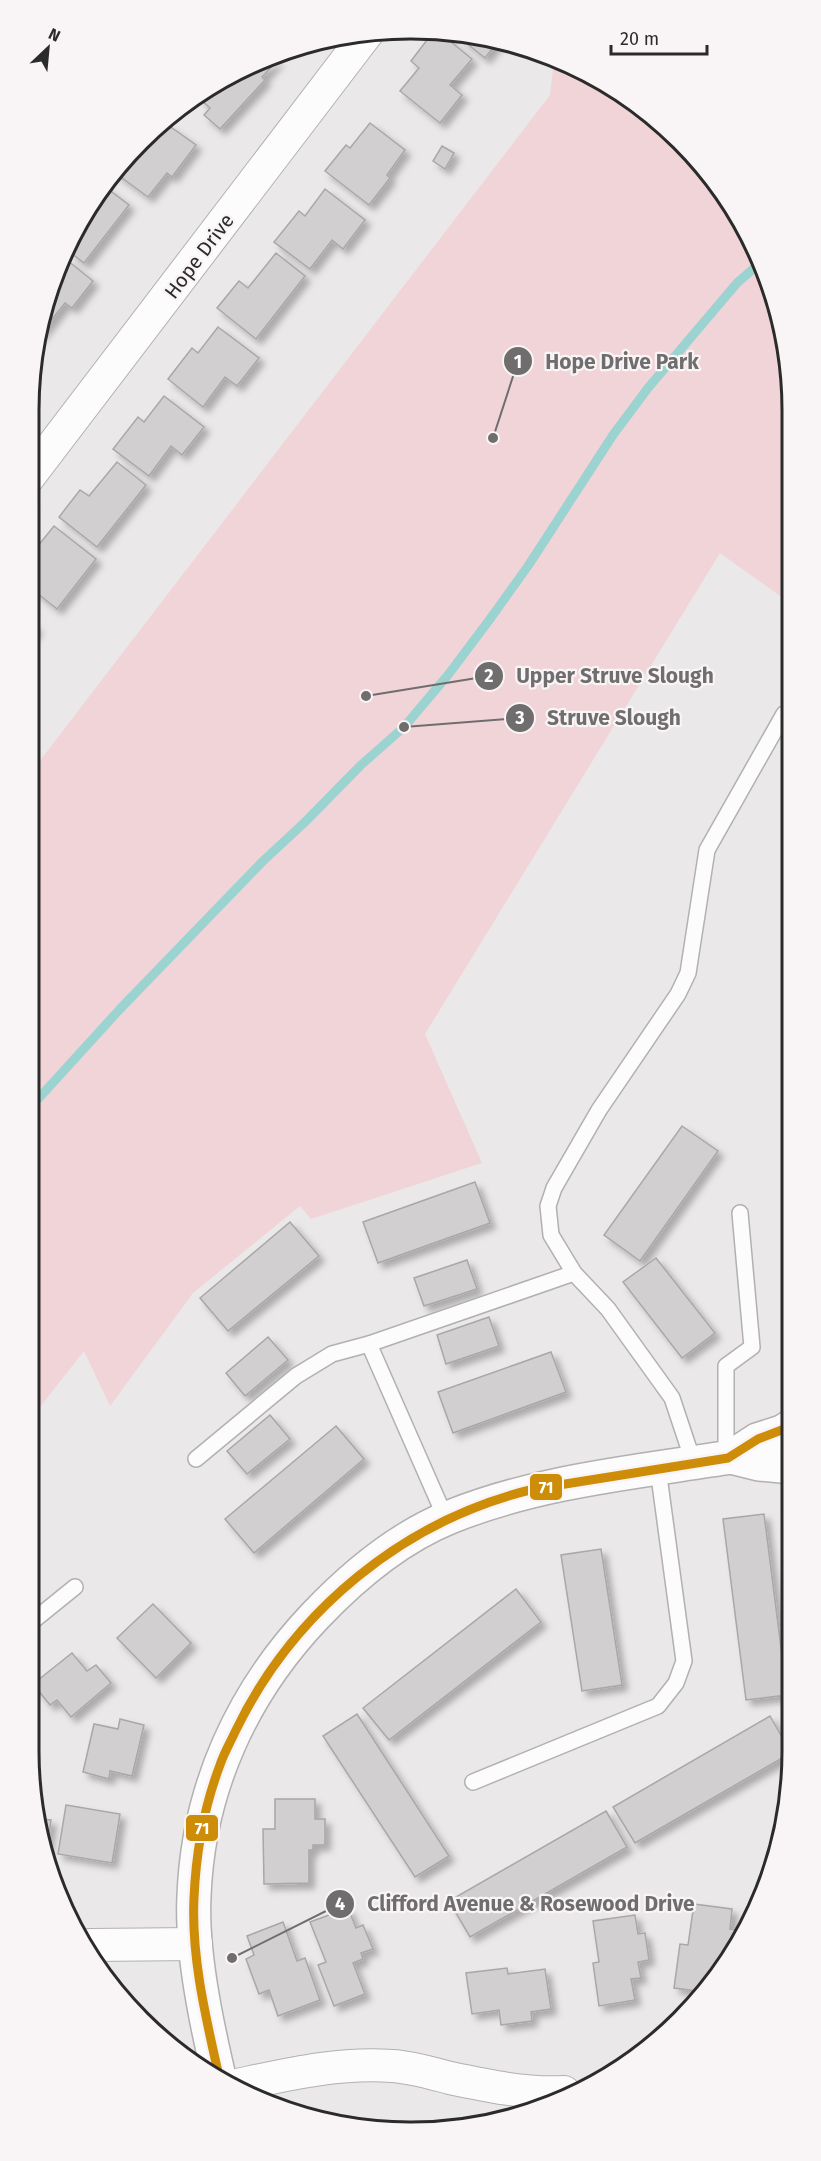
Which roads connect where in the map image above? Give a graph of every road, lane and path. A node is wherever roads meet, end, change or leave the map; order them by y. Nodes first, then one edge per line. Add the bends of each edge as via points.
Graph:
1 (356, 43) edge
2 (39, 463) edge
3 (782, 718) edge
4 (740, 1213) dead end
5 (574, 1273) junction
6 (369, 1344) junction
7 (782, 1432) edge
8 (729, 1458) junction
9 (196, 1459) dead end
10 (694, 1464) junction
11 (782, 1466) edge
12 (658, 1469) junction
13 (446, 1519) junction
14 (75, 1587) dead end
15 (39, 1616) edge
16 (473, 1782) dead end
17 (196, 1944) junction
18 (95, 1945) edge
19 (217, 2067) edge
20 (245, 2083) edge
21 (557, 2092) edge

1 - 2 street, Hope Drive
3 - 5 lane via 707,849 688,973 678,994 599,1110 554,1188 548,1206 551,1235
4 - 8 lane via 752,1347 726,1366
5 - 6 lane
5 - 10 lane via 608,1309 672,1398
6 - 9 lane via 332,1354 313,1364
6 - 13 lane
7 - 8 street via 756,1440
8 - 10 street
8 - 11 street
10 - 12 street
12 - 13 street via 550,1486
12 - 16 lane via 684,1661 676,1683 657,1706
13 - 17 street via 380,1557 325,1605 277,1659 248,1705 225,1750 203,1818 194,1898
14 - 15 lane
17 - 18 street
17 - 19 street
20 - 21 street via 319,2068 394,2066 499,2087

